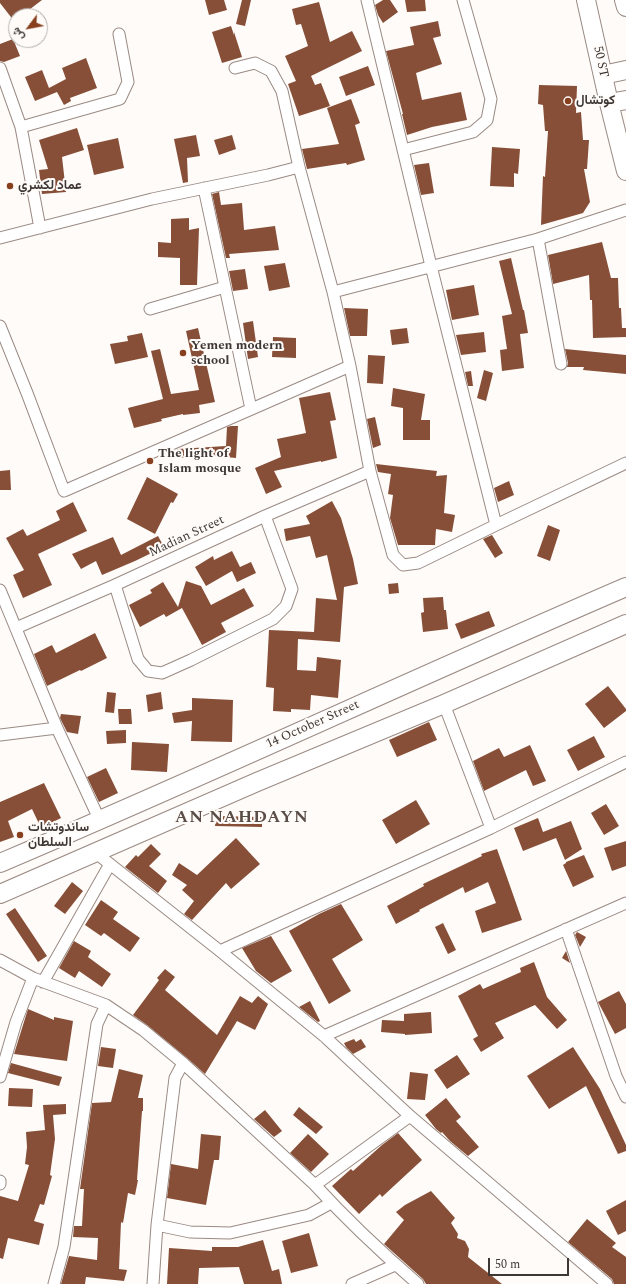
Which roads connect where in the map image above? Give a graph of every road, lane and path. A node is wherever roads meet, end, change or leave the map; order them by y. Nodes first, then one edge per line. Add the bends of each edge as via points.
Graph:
1 (367, 0) edge
2 (463, 0) edge
3 (586, 0) edge
4 (624, 0) edge
5 (626, 7) edge
6 (119, 34) dead end
7 (0, 68) edge
8 (235, 68) dead end
9 (626, 70) edge
10 (603, 75) junction
11 (617, 101) edge
12 (21, 127) junction
13 (403, 150) junction
14 (299, 167) junction
15 (626, 171) edge
16 (204, 188) junction
17 (626, 210) edge
18 (40, 228) junction
19 (0, 238) edge
20 (538, 239) junction
21 (431, 266) junction
22 (225, 287) junction
23 (333, 292) junction
24 (150, 309) dead end
25 (0, 326) edge
26 (560, 364) dead end
27 (350, 366) junction
28 (251, 410) junction
29 (626, 463) edge
30 (370, 471) junction
31 (265, 516) junction
32 (496, 525) junction
33 (115, 585) junction
34 (626, 587) edge
35 (0, 590) edge
36 (626, 624) edge
37 (16, 628) junction
38 (444, 704) junction
39 (57, 728) junction
40 (0, 735) edge
41 (626, 762) edge
42 (100, 821) junction
43 (491, 828) junction
44 (103, 858) junction
45 (0, 863) edge
46 (0, 894) edge
47 (626, 902) edge
48 (566, 929) junction
49 (220, 951) junction
50 (0, 960) edge
51 (38, 980) junction
52 (106, 1005) junction
53 (324, 1036) junction
54 (183, 1063) junction
55 (0, 1077) edge
56 (626, 1097) edge
57 (410, 1116) junction
58 (0, 1181) edge
59 (0, 1184) edge
60 (315, 1185) junction
61 (331, 1203) junction
62 (157, 1225) junction
63 (395, 1265) junction
64 (54, 1284) edge
65 (153, 1284) edge
66 (352, 1284) edge
67 (418, 1284) edge
68 (606, 1284) edge

1 - 13 street
2 - 13 street via 491,100 487,120 473,132
3 - 10 main road, 50 ST
4 - 5 main road
6 - 12 street via 128,82 120,99
7 - 12 street
8 - 14 street via 255,63 271,71 282,91
9 - 10 main road
10 - 11 main road, 50 ST
11 - 15 main road, 50 ST
12 - 18 street
13 - 21 street
14 - 16 street via 268,176
14 - 23 street
16 - 18 street
16 - 22 street
17 - 20 street
18 - 19 street
20 - 21 street
20 - 26 street
21 - 23 street
21 - 32 street
22 - 24 street
22 - 28 street
23 - 27 street
25 - 28 street via 64,491
27 - 28 street
27 - 30 street
29 - 32 street
30 - 31 street, Madian Street
30 - 32 street via 393,555 403,565 418,563
31 - 33 street, Madian Street
31 - 33 street via 292,589 286,606 273,619 169,670 162,673 148,671 138,659
33 - 37 street, Madian Street
34 - 42 main road, 14 October Street
35 - 37 street
36 - 38 main road
37 - 39 street
38 - 43 street
38 - 44 main road via 257,782
39 - 40 street
39 - 42 street
41 - 43 street
42 - 45 main road, 14 October Street
43 - 49 street
44 - 46 main road
44 - 49 street
44 - 51 street
47 - 48 street
48 - 53 street
48 - 56 street via 616,1076
49 - 53 street
50 - 51 street
51 - 52 street
51 - 55 street via 16,1022
52 - 54 street via 143,1030
52 - 64 street via 97,1024 64,1247
53 - 57 street
54 - 60 street
54 - 62 street via 174,1078
57 - 60 street
57 - 68 street
58 - 59 street
60 - 61 street
61 - 62 street via 309,1215 230,1234 190,1232
61 - 63 street
62 - 65 street
63 - 66 street
63 - 67 street

